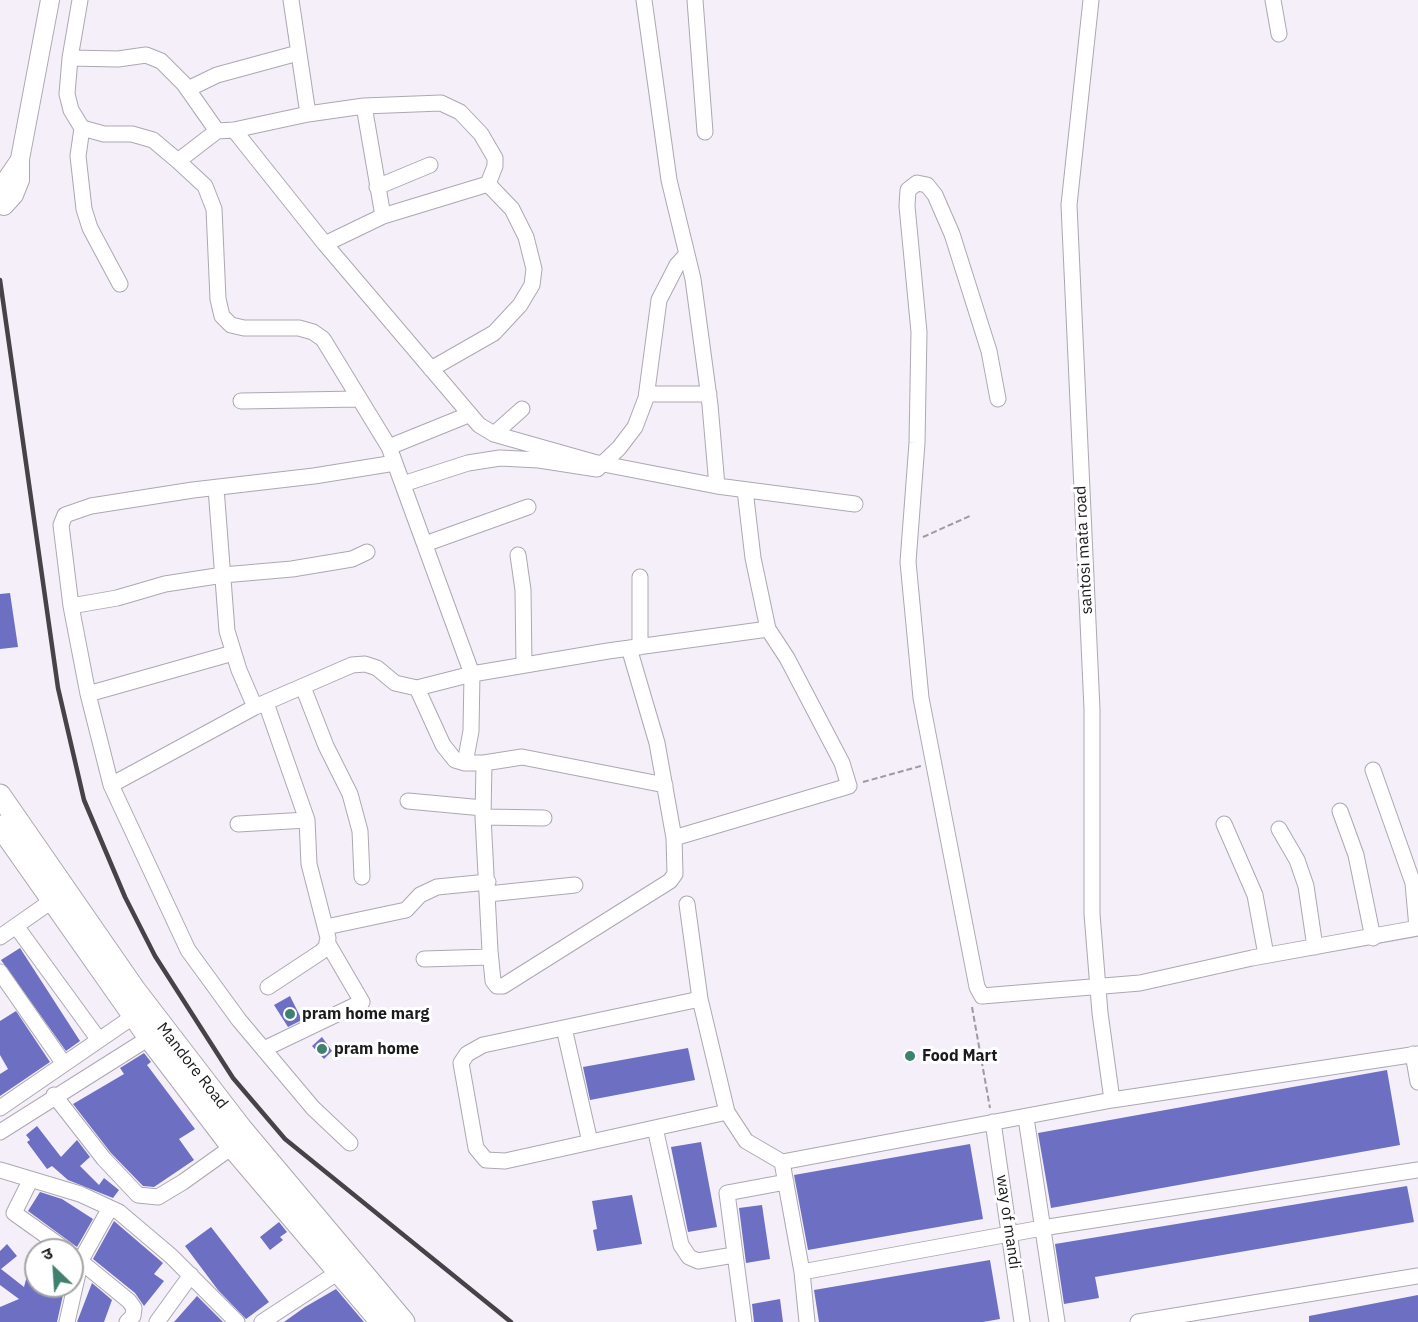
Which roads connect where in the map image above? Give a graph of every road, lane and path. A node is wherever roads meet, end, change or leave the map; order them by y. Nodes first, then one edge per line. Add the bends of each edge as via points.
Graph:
1 (50, 0) edge
2 (80, 0) edge
3 (291, 0) edge
4 (644, 0) edge
5 (695, 0) edge
6 (1091, 0) edge
7 (1273, 0) edge
8 (1279, 34) dead end
9 (298, 53) junction
10 (70, 58) junction
11 (188, 89) junction
12 (364, 106) junction
13 (308, 114) junction
14 (82, 128) junction
15 (234, 130) junction
16 (217, 131) junction
17 (705, 132) dead end
18 (178, 161) junction
19 (430, 165) dead end
20 (488, 184) junction
21 (377, 187) junction
22 (2, 198) edge
23 (383, 216) junction
24 (325, 244) junction
25 (687, 254) junction
26 (120, 284) dead end
27 (431, 369) junction
28 (647, 394) junction
29 (709, 394) junction
30 (359, 399) junction
31 (998, 399) dead end
32 (241, 402) dead end
33 (522, 409) dead end
34 (468, 415) junction
35 (494, 434) junction
36 (389, 447) junction
37 (395, 463) junction
38 (602, 464) junction
39 (403, 484) junction
40 (717, 486) junction
41 (216, 488) junction
42 (745, 490) junction
43 (855, 504) dead end
44 (528, 507) dead end
45 (972, 515) dead end
46 (910, 543) junction
47 (425, 544) junction
48 (367, 552) dead end
49 (518, 555) dead end
50 (223, 575) junction
51 (640, 577) dead end
52 (71, 606) junction
53 (768, 629) junction
54 (635, 647) junction
55 (233, 653) junction
56 (524, 665) junction
57 (472, 674) junction
58 (303, 687) junction
59 (417, 688) junction
60 (88, 694) junction
61 (260, 705) junction
62 (484, 763) junction
63 (465, 764) junction
64 (927, 765) dead end
65 (1373, 770) dead end
66 (111, 785) junction
67 (664, 785) junction
68 (849, 786) junction
69 (0, 795) edge
70 (408, 801) dead end
71 (1340, 811) dead end
72 (483, 812) junction
73 (544, 818) dead end
74 (307, 820) junction
75 (238, 824) dead end
76 (1224, 824) dead end
77 (0, 826) edge
78 (1279, 829) dead end
79 (674, 838) junction
80 (362, 877) dead end
81 (575, 885) dead end
82 (488, 888) junction
83 (53, 900) junction
84 (687, 904) dead end
85 (16, 926) junction
86 (1418, 928) edge
87 (327, 934) junction
88 (0, 937) edge
89 (1373, 938) junction
90 (1315, 947) junction
91 (1266, 956) junction
92 (490, 957) junction
93 (424, 959) dead end
94 (0, 972) edge
95 (268, 987) dead end
96 (1099, 988) junction
97 (700, 999) junction
98 (134, 1016) junction
99 (564, 1028) junction
100 (149, 1038) junction
101 (99, 1040) junction
102 (264, 1049) junction
103 (1415, 1054) edge
104 (64, 1064) junction
105 (1418, 1082) edge
106 (54, 1095) junction
107 (1112, 1100) junction
108 (0, 1108) edge
109 (727, 1112) junction
110 (1026, 1118) junction
111 (993, 1122) junction
112 (655, 1128) junction
113 (0, 1132) edge
114 (590, 1142) junction
115 (350, 1143) dead end
116 (232, 1147) junction
117 (782, 1162) junction
118 (0, 1170) edge
119 (1418, 1170) edge
120 (31, 1179) junction
121 (786, 1182) junction
122 (110, 1208) junction
123 (1042, 1228) junction
124 (1010, 1234) junction
125 (49, 1238) edge
126 (84, 1247) edge
127 (734, 1255) junction
128 (84, 1263) edge
129 (340, 1271) junction
130 (802, 1272) junction
131 (191, 1275) junction
132 (1418, 1275) edge
133 (71, 1298) edge
134 (67, 1322) edge
135 (127, 1322) edge
136 (157, 1322) edge
137 (237, 1322) edge
138 (262, 1322) edge
139 (381, 1322) edge
140 (404, 1322) edge
141 (744, 1322) edge
142 (807, 1322) edge
143 (1022, 1322) edge
144 (1058, 1322) edge
145 (1138, 1322) edge

1 - 22 main road via 20,159
2 - 10 street
3 - 9 street
4 - 25 street via 669,180
5 - 17 street
6 - 96 street, santosi mata road via 1069,205 1092,709 1092,914
7 - 8 street
9 - 11 street via 217,75
9 - 13 street
10 - 11 street via 146,55 161,61
10 - 14 street via 68,94 71,110
11 - 16 street
12 - 13 street
12 - 20 street via 423,102 451,106 481,134 491,150 495,166
12 - 21 street
13 - 15 street
14 - 18 street via 153,140
14 - 26 street via 78,156 84,209
15 - 16 street
15 - 24 street
16 - 18 street
18 - 30 street via 205,186 214,209 222,316 231,325 244,328 299,328 313,332 323,339
19 - 21 street
20 - 23 street
20 - 27 street via 512,210 526,237 534,269 532,285 520,305 494,333
21 - 23 street
23 - 24 street
24 - 27 street
25 - 28 street via 659,300
25 - 29 street
27 - 34 street
28 - 29 street
28 - 38 street via 635,427
29 - 40 street
30 - 32 street
30 - 36 street
31 - 46 street via 989,351 952,234 935,195 927,185 916,183 908,190 907,206 919,332
33 - 35 street
34 - 35 street
34 - 36 street
35 - 38 street
36 - 37 street
37 - 39 street
37 - 41 street
38 - 39 street via 597,469 500,458
38 - 40 street
39 - 47 street
40 - 42 street
41 - 50 street
41 - 52 street via 91,506 65,514 61,525
42 - 43 street
42 - 53 street via 753,558
44 - 47 street
45 - 46 path
46 - 96 street via 908,562 921,698 977,987 982,996 990,997
47 - 57 street
48 - 50 street via 352,559 292,569
49 - 56 street via 523,590
50 - 52 street
50 - 55 street via 227,631
51 - 54 street
52 - 60 street
53 - 54 street
53 - 68 street via 793,668 842,763
54 - 56 street
54 - 67 street
55 - 60 street
55 - 61 street
56 - 57 street
57 - 59 street
57 - 63 street via 471,731
58 - 59 street via 352,665 365,664 377,668 395,683
58 - 61 street
58 - 80 street via 350,794 360,831
59 - 63 street via 443,745 455,760
60 - 66 street
61 - 66 street
61 - 74 street
62 - 63 street
62 - 67 street via 522,757
62 - 72 street
64 - 68 path
65 - 86 street via 1413,883
66 - 102 street via 188,951
67 - 79 street
68 - 79 street
69 - 140 highway, Mandore Road via 149,1009 241,1128
70 - 72 street
71 - 89 street via 1356,855
72 - 73 street
72 - 82 street
74 - 75 street
74 - 87 street via 309,864
76 - 91 street via 1255,895
77 - 83 highway, Mandore Road
78 - 90 street via 1306,886
79 - 92 street via 675,874 662,887 503,987 493,981
81 - 82 street
82 - 87 street via 437,887 420,895 406,910
82 - 92 street
83 - 85 street
83 - 98 highway, Mandore Road
84 - 97 street
85 - 88 street
85 - 101 street
86 - 89 street
87 - 95 street via 321,952
87 - 102 street via 362,1002
89 - 90 street
90 - 91 street
91 - 96 street
92 - 93 street
94 - 104 street
96 - 107 street, santosi mata road
97 - 99 street
97 - 109 street
98 - 100 highway, Mandore Road
98 - 101 street
99 - 114 street
99 - 114 street via 483,1045 467,1054 462,1063 476,1148 486,1160 505,1161
100 - 106 street
100 - 116 highway, Mandore Road
101 - 104 street
102 - 115 street via 313,1108
103 - 105 street
103 - 107 street
104 - 108 street
106 - 113 street
106 - 116 street via 138,1195 158,1197
107 - 110 street
109 - 112 street
109 - 117 street via 746,1141
110 - 111 street
110 - 123 street
111 - 117 street
111 - 124 street, way of mandi
112 - 114 street
112 - 127 street via 681,1245 689,1257 698,1261
116 - 129 highway, Mandore Road
117 - 121 street
118 - 120 street
119 - 123 street
120 - 122 street
120 - 125 street via 14,1213
121 - 127 street via 727,1192
121 - 130 street
122 - 126 street
122 - 131 street
123 - 124 street
123 - 144 street
124 - 130 street
124 - 143 street, way of mandi
127 - 141 street
128 - 135 street via 129,1301 134,1308
129 - 138 street
129 - 139 highway, Mandore Road
130 - 142 street
131 - 136 street
131 - 137 street
132 - 145 street
133 - 134 street

